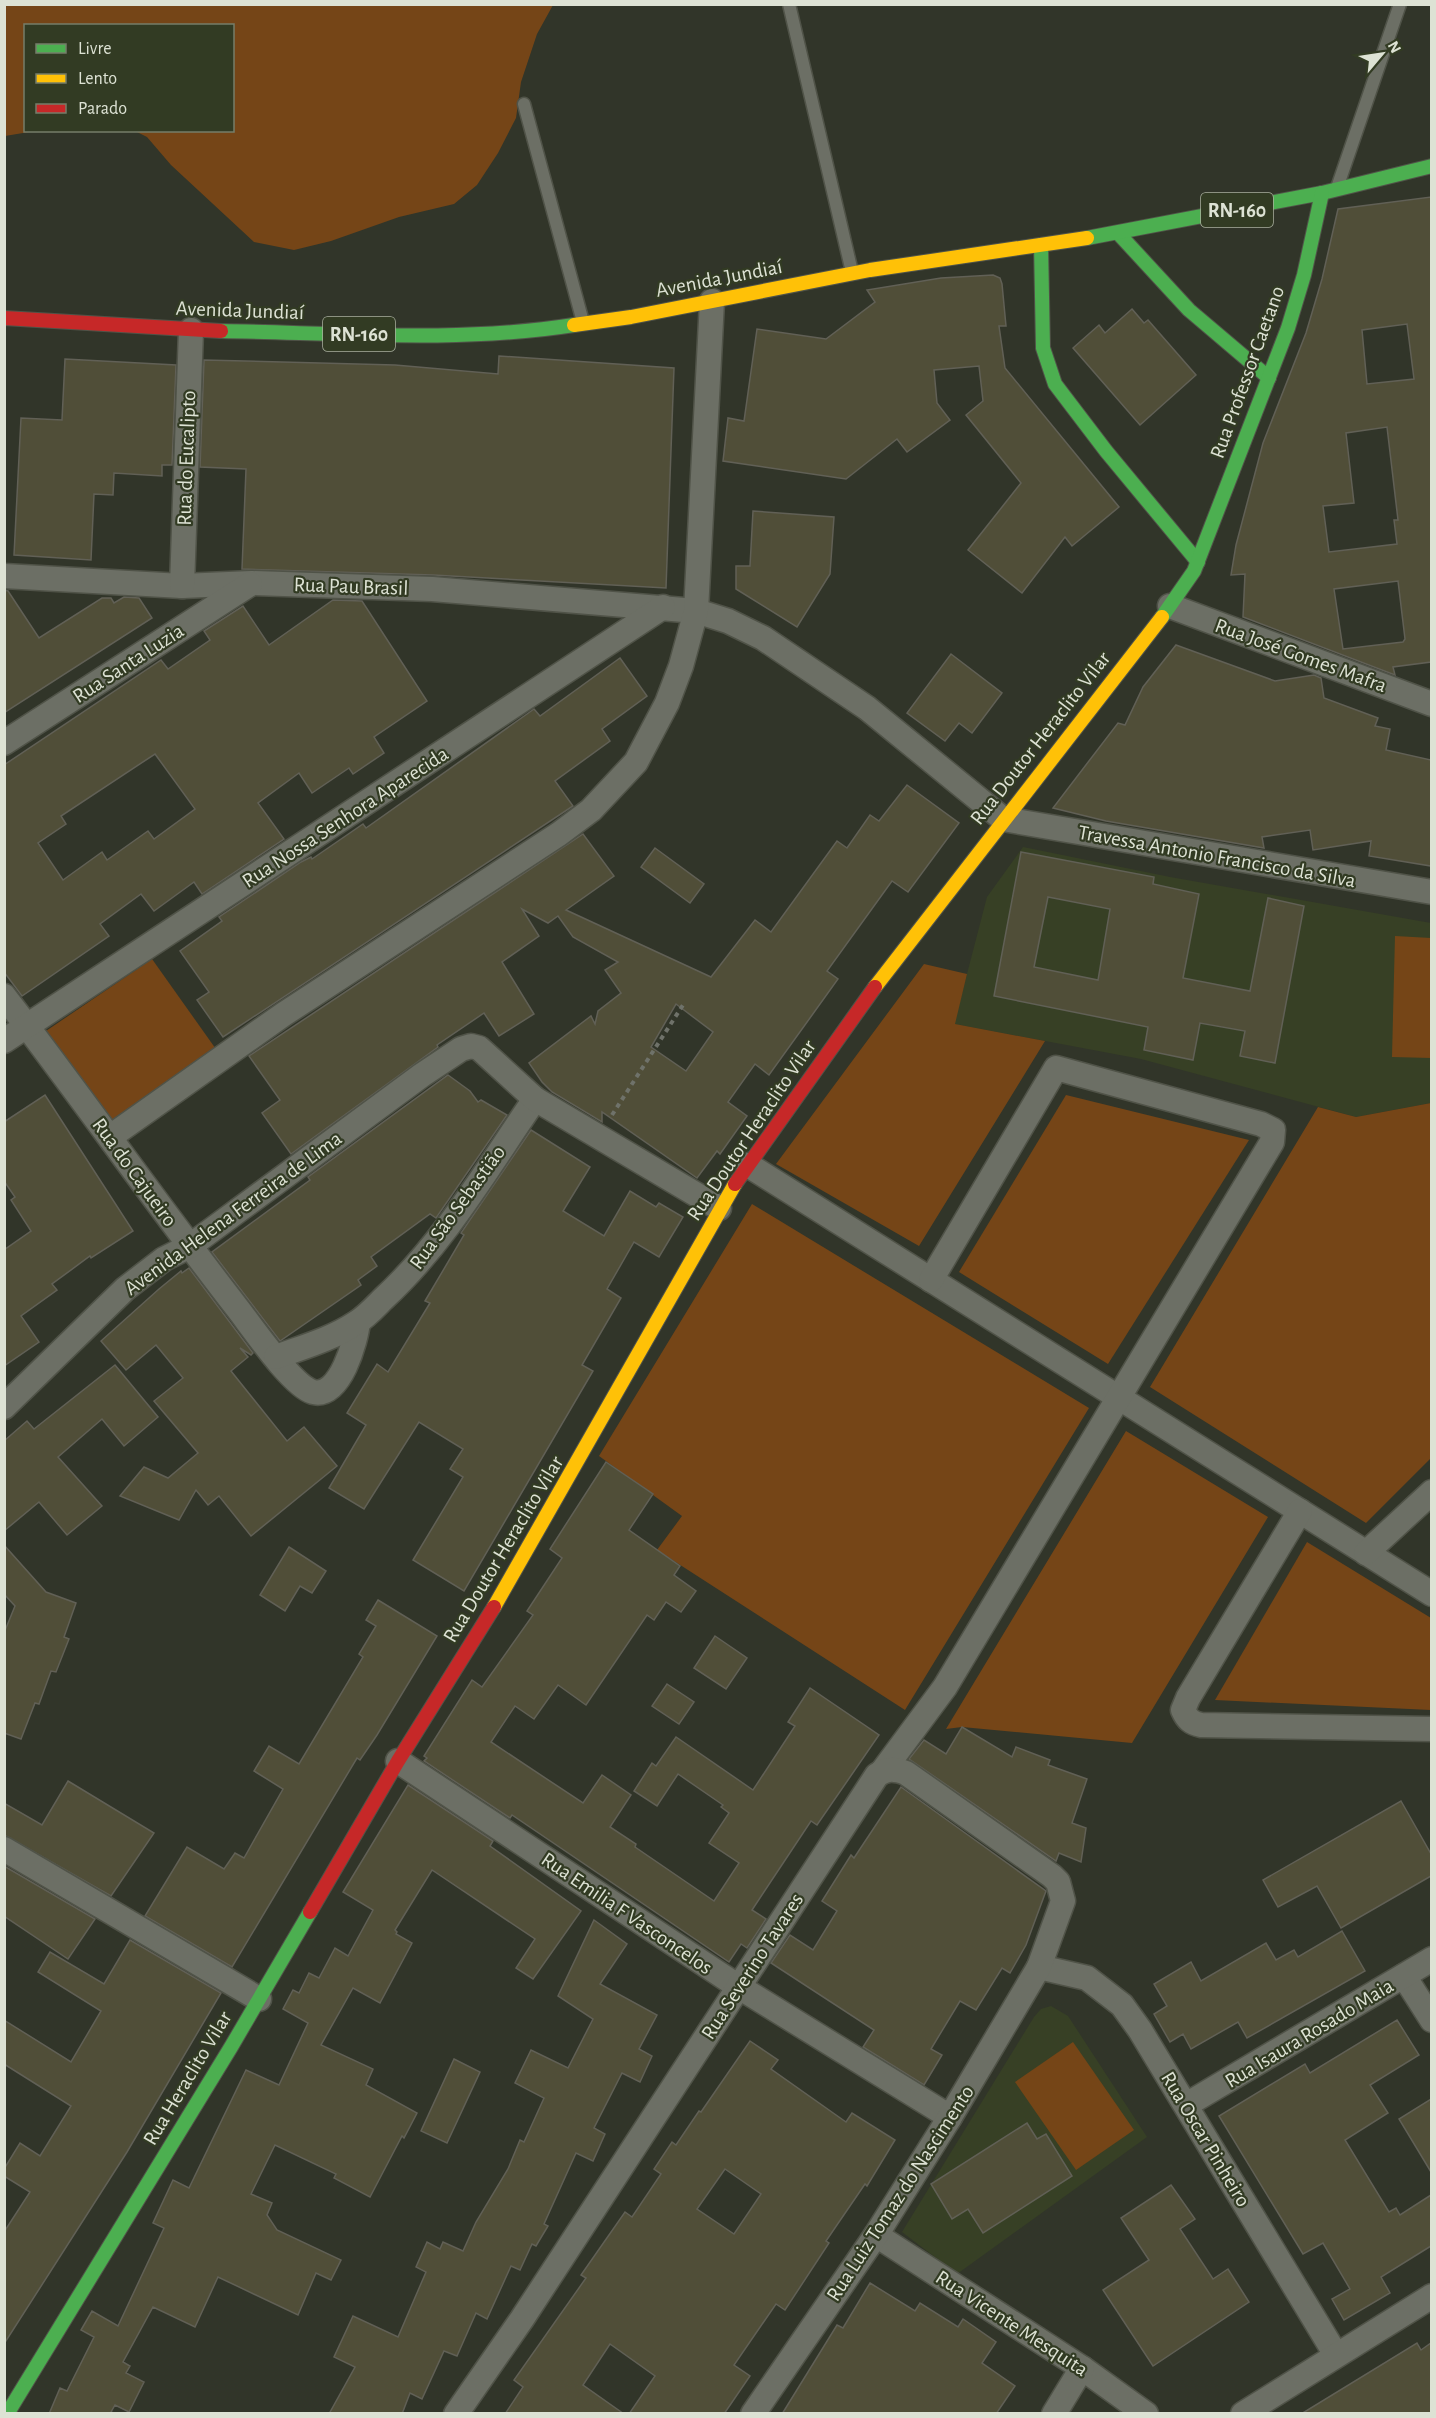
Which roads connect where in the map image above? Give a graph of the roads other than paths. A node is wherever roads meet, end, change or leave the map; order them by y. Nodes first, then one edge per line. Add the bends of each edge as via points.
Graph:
1 (789, 4) edge
2 (1400, 4) edge
3 (524, 104) dead end
4 (1431, 166) edge
5 (1337, 189) junction
6 (1322, 193) junction
7 (1118, 233) junction
8 (1041, 245) junction
9 (852, 273) junction
10 (712, 301) junction
11 (4, 318) edge
12 (583, 323) junction
13 (191, 330) junction
14 (1269, 378) junction
15 (1198, 562) junction
16 (4, 576) edge
17 (252, 583) junction
18 (182, 586) junction
19 (1170, 606) junction
20 (663, 607) junction
21 (696, 611) junction
22 (1431, 704) edge
23 (4, 743) edge
24 (1003, 819) junction
25 (1431, 892) edge
26 (4, 996) edge
27 (28, 1026) junction
28 (4, 1041) edge
29 (535, 1099) junction
30 (110, 1137) junction
31 (748, 1165) junction
32 (719, 1208) junction
33 (190, 1246) junction
34 (931, 1280) junction
35 (358, 1322) junction
36 (272, 1352) junction
37 (1119, 1398) junction
38 (4, 1407) edge
39 (1431, 1492) edge
40 (1300, 1511) junction
41 (1366, 1553) junction
42 (1431, 1594) edge
43 (1431, 1729) edge
44 (398, 1761) junction
45 (882, 1772) junction
46 (4, 1849) edge
47 (1431, 1959) edge
48 (1039, 1967) junction
49 (1404, 1976) junction
50 (739, 1987) junction
51 (258, 1999) junction
52 (1431, 2020) edge
53 (1186, 2105) junction
54 (950, 2117) junction
55 (876, 2235) junction
56 (1431, 2296) edge
57 (1336, 2355) junction
58 (1082, 2368) junction
59 (1253, 2411) edge
60 (7, 2414) edge
61 (456, 2414) edge
62 (753, 2414) edge
63 (1054, 2414) edge
64 (1146, 2414) edge

1 - 9 lane
2 - 5 lane
3 - 12 lane
4 - 5 street, Avenida Jundiaí / RN-160
5 - 6 street, Avenida Jundiaí / RN-160
6 - 7 street, Avenida Jundiaí / RN-160
6 - 14 street, Rua Professor Caetano via 1304,275
7 - 8 street, Avenida Jundiaí / RN-160
7 - 14 street via 1179,303 1222,343
8 - 9 street, Avenida Jundiaí / RN-160
8 - 15 street via 1043,348 1055,384
9 - 10 street, Avenida Jundiaí / RN-160
10 - 12 street, Avenida Jundiaí / RN-160
10 - 21 street
11 - 13 street, Avenida Jundiaí / RN-160
12 - 13 street, Avenida Jundiaí / RN-160 via 530,332 454,336
13 - 18 street, Rua do Eucalipto
14 - 15 street, Rua Professor Caetano
15 - 19 street, Rua Doutor Heraclito Vilar
16 - 18 street, Rua Pau Brasil
17 - 18 street, Rua Pau Brasil
17 - 20 street, Rua Pau Brasil via 432,589
17 - 23 street, Rua Santa Luzia
19 - 22 street, Rua José Gomes Mafra
19 - 24 street, Rua Doutor Heraclito Vilar
20 - 21 street, Rua Pau Brasil
20 - 27 street, Rua Nossa Senhora Aparecida
21 - 24 street, Rua Pau Brasil via 763,638 857,701
21 - 30 street via 678,675 650,739 636,762 591,810 284,1014
24 - 25 street, Travessa Antonio Francisco da Silva
24 - 31 street, Rua Doutor Heraclito Vilar via 914,934
26 - 27 street, Rua do Cajueiro
27 - 28 street, Rua Nossa Senhora Aparecida
27 - 30 street, Rua do Cajueiro
29 - 32 street
29 - 33 street, Avenida Helena Ferreira de Lima via 479,1048 461,1049
29 - 35 street, Rua São Sebastião via 445,1229 417,1264
30 - 33 street, Rua do Cajueiro
31 - 32 street, Rua Doutor Heraclito Vilar
31 - 34 street
32 - 44 street, Rua Doutor Heraclito Vilar via 571,1476 479,1634
33 - 36 street, Rua do Cajueiro
33 - 38 street, Avenida Helena Ferreira de Lima via 164,1259 126,1289
34 - 37 street
34 - 37 street, Rua Severino Tavares via 1056,1068 1270,1128 1274,1133 1272,1142
35 - 36 street, Rua São Sebastião via 333,1336
35 - 36 street via 357,1337 345,1366 324,1391 308,1390
37 - 40 street
37 - 45 street, Rua Severino Tavares via 945,1687
39 - 41 street
40 - 41 street
40 - 43 street via 1188,1698 1183,1710 1186,1717 1192,1724 1201,1725
41 - 42 street
44 - 50 street, Rua Emilia F Vasconcelos
44 - 51 street, Rua Heraclito Vilar
45 - 48 street via 896,1769 906,1773 1058,1882 1063,1901
45 - 50 street, Rua Severino Tavares
46 - 51 street
47 - 49 street, Rua Isaura Rosado Maia
48 - 53 street, Rua Oscar Pinheiro via 1088,1977 1122,2005
48 - 54 street, Rua Luiz Tomaz do Nascimento
49 - 52 street
49 - 53 street, Rua Isaura Rosado Maia
50 - 54 street, Rua Emilia F Vasconcelos
50 - 61 street, Rua Severino Tavares
51 - 60 street, Rua Heraclito Vilar
53 - 57 street, Rua Oscar Pinheiro
54 - 55 street, Rua Luiz Tomaz do Nascimento
55 - 58 street, Rua Vicente Mesquita
55 - 62 street, Rua Luiz Tomaz do Nascimento
56 - 57 street
57 - 59 street
58 - 63 street
58 - 64 street, Rua Vicente Mesquita

